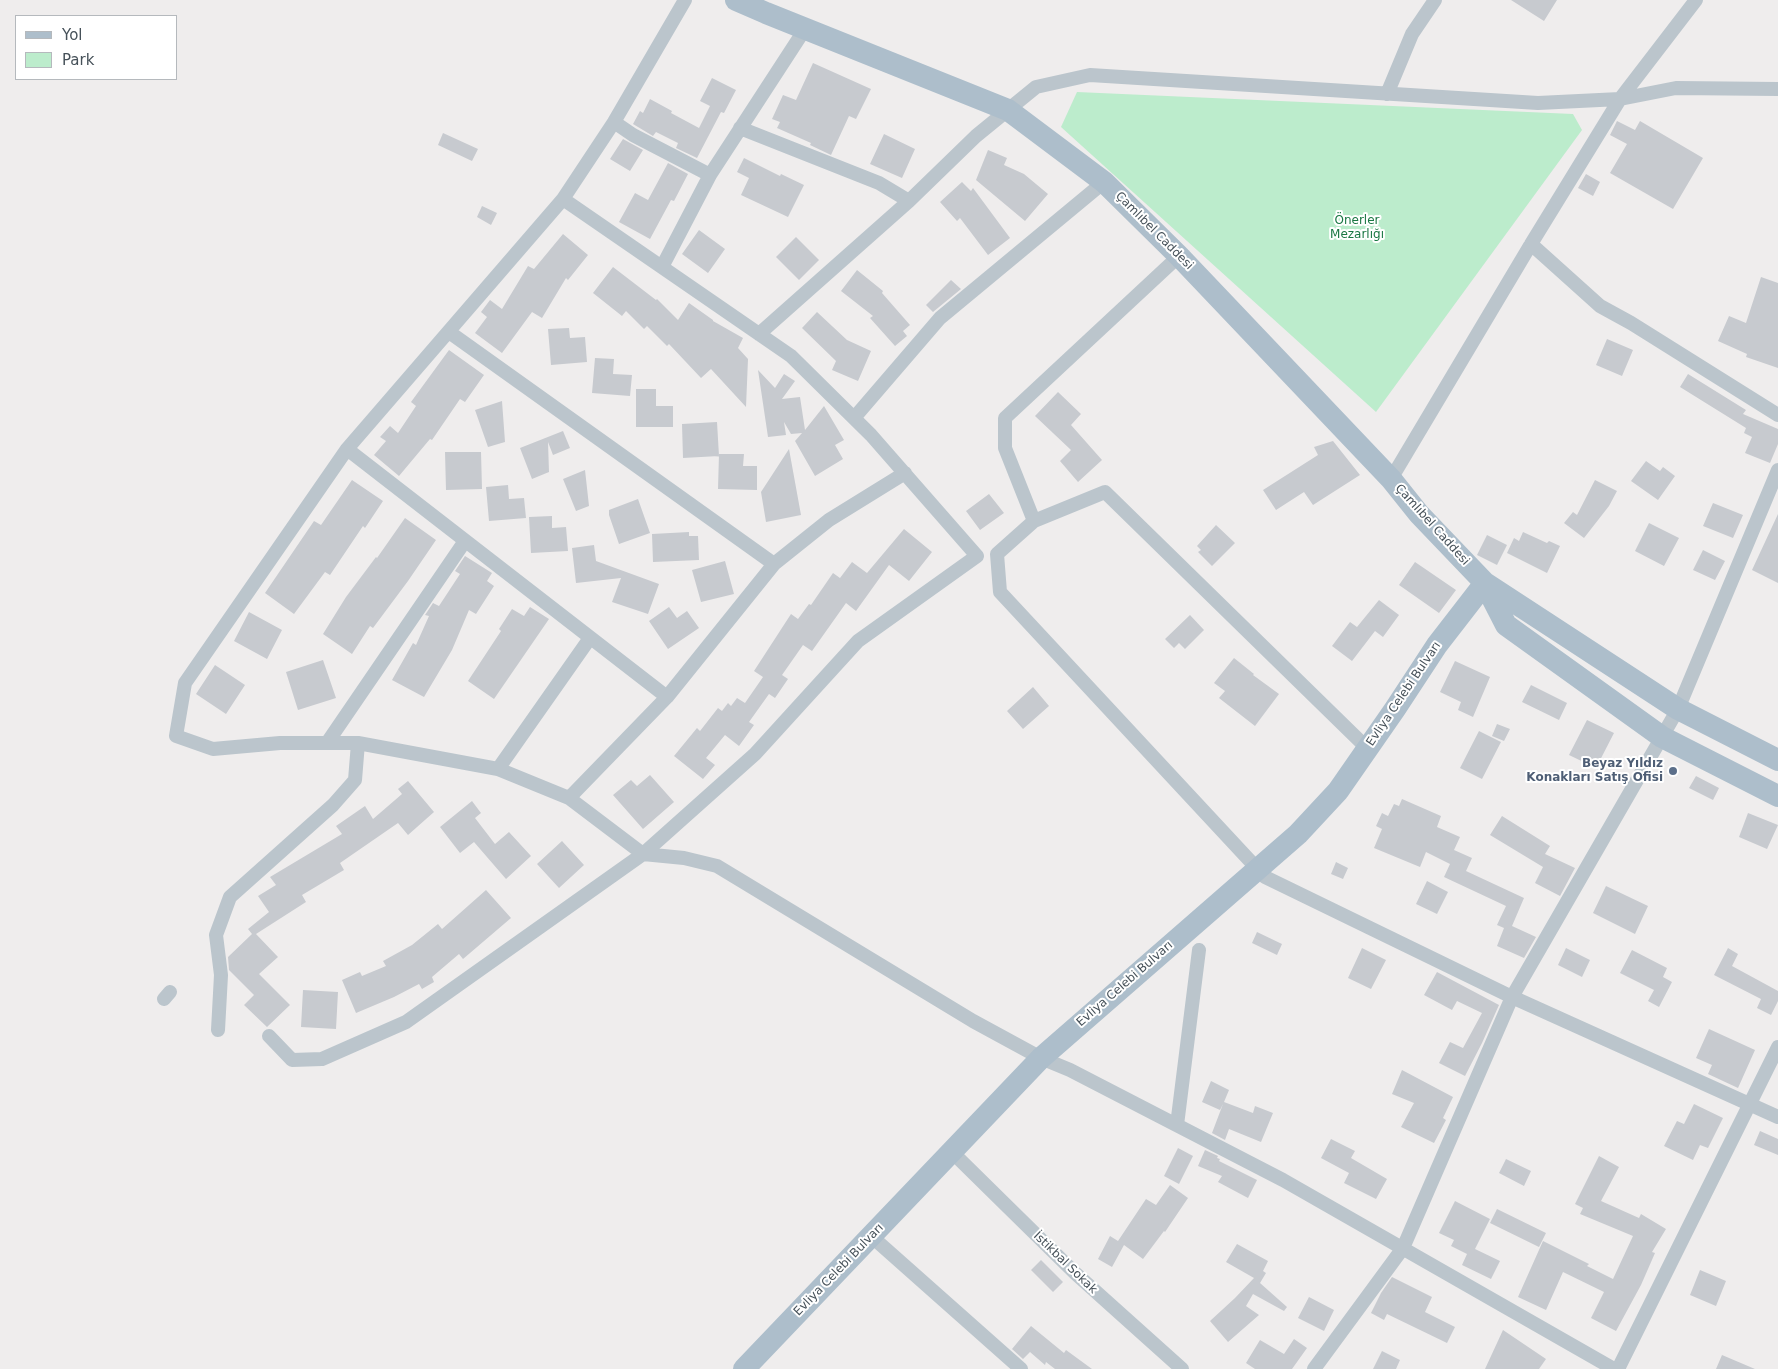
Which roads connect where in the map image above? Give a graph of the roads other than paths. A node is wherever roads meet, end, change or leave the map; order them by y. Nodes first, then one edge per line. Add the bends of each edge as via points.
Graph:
1 (685, 0) edge
2 (736, 0) edge
3 (1435, 0) edge
4 (1696, 0) edge
5 (771, 7) edge
6 (805, 29) junction
7 (1778, 89) edge
8 (1387, 94) junction
9 (1620, 99) junction
10 (1008, 110) junction
11 (614, 122) junction
12 (740, 128) junction
13 (710, 175) junction
14 (1104, 182) junction
15 (563, 199) junction
16 (909, 201) junction
17 (1531, 244) junction
18 (1179, 256) junction
19 (662, 267) junction
20 (449, 332) junction
21 (759, 334) junction
22 (1778, 415) edge
23 (854, 418) junction
24 (347, 449) junction
25 (1778, 470) edge
26 (905, 473) junction
27 (1391, 479) junction
28 (1034, 521) junction
29 (465, 541) junction
30 (774, 564) junction
31 (1485, 583) junction
32 (590, 638) junction
33 (667, 698) junction
34 (1678, 709) junction
35 (1662, 737) junction
36 (326, 743) junction
37 (358, 743) junction
38 (1368, 749) junction
39 (1778, 760) edge
40 (498, 769) junction
41 (1778, 796) edge
42 (569, 798) junction
43 (643, 854) junction
44 (1258, 869) junction
45 (1199, 950) dead end
46 (1512, 997) junction
47 (218, 1030) dead end
48 (269, 1036) dead end
49 (1778, 1047) edge
50 (1041, 1058) junction
51 (1750, 1104) junction
52 (1778, 1116) edge
53 (1177, 1125) junction
54 (952, 1152) junction
55 (879, 1243) dead end
56 (1403, 1248) junction
57 (744, 1369) edge
58 (1021, 1369) edge
59 (1182, 1369) edge
60 (1314, 1369) edge
61 (1614, 1369) edge
62 (1618, 1369) edge

1 - 11 street
2 - 5 main road, Çamlıbel Caddesi
3 - 8 street via 1412,34
4 - 9 street
5 - 6 main road, Çamlıbel Caddesi
6 - 10 main road, Çamlıbel Caddesi
6 - 12 street
7 - 9 street via 1676,88
8 - 9 street via 1538,103
8 - 10 street via 1090,75 1036,87
9 - 17 street
10 - 14 main road, Çamlıbel Caddesi
10 - 16 street via 976,136
11 - 13 street
11 - 15 street
12 - 13 street
12 - 16 street via 879,183
13 - 19 street
14 - 18 main road, Çamlıbel Caddesi
14 - 23 street via 940,318
15 - 19 street
15 - 20 street
16 - 21 street
17 - 22 street via 1600,306
17 - 27 street
18 - 27 main road, Çamlıbel Caddesi
18 - 28 street via 1005,418 1004,448
19 - 21 street
20 - 24 street
20 - 30 street
21 - 23 street via 791,356
23 - 26 street
24 - 29 street
24 - 36 street via 185,683 176,736 213,749
25 - 34 street
26 - 30 street via 829,520
26 - 43 street via 977,556 858,640 756,754
27 - 31 main road, Çamlıbel Caddesi via 1419,514
28 - 38 street via 1105,492
28 - 44 street via 997,554 1000,592
29 - 32 street
29 - 36 street
30 - 33 street
31 - 34 main road, Çamlıbel Caddesi
31 - 35 main road, Çamlıbel Caddesi via 1506,625
31 - 38 main road, Evliya Celebi Bulvarı via 1437,645
32 - 33 street
32 - 40 street
33 - 42 street
34 - 35 street
34 - 39 main road, Çamlıbel Caddesi
35 - 41 main road, Çamlıbel Caddesi
35 - 46 street
36 - 37 street
37 - 40 street
37 - 47 street via 355,780 333,805 230,897 216,935 221,974
38 - 44 main road, Evliya Celebi Bulvarı via 1338,790 1298,834
40 - 42 street
42 - 43 street
43 - 48 street via 406,1022 322,1059 292,1060
43 - 50 street via 684,858 717,866 973,1021
44 - 46 street via 1265,877
44 - 50 main road, Evliya Celebi Bulvarı
45 - 53 street
46 - 51 street
46 - 56 street
49 - 51 street
50 - 53 street
50 - 54 main road, Evliya Celebi Bulvarı
51 - 52 street
51 - 62 street
53 - 56 street
54 - 57 main road, Evliya Celebi Bulvarı
54 - 59 street, İstikbal Sokak via 1075,1273
55 - 58 street
56 - 60 street
56 - 61 street

